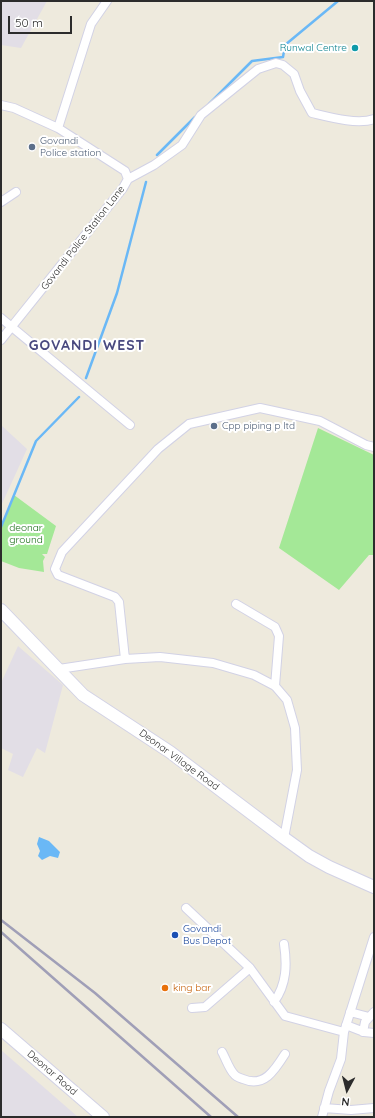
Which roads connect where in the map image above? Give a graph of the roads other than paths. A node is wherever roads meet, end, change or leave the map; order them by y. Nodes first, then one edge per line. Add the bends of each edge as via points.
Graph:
1 (107, 1) edge
2 (1, 105) edge
3 (374, 119) edge
4 (58, 128) junction
5 (128, 178) junction
6 (16, 192) dead end
7 (1, 202) edge
8 (1, 318) edge
9 (12, 327) junction
10 (1, 340) edge
11 (130, 425) dead end
12 (374, 447) edge
13 (236, 604) dead end
14 (1, 610) edge
15 (125, 659) junction
16 (59, 669) junction
17 (275, 686) junction
18 (284, 838) junction
19 (374, 887) edge
20 (186, 908) dead end
21 (374, 937) edge
22 (284, 944) dead end
23 (372, 950) edge
24 (250, 968) junction
25 (274, 1002) junction
26 (192, 1008) dead end
27 (350, 1012) junction
28 (371, 1015) edge
29 (1, 1028) edge
30 (345, 1028) junction
31 (363, 1032) junction
32 (374, 1033) edge
33 (1, 1038) edge
34 (222, 1052) dead end
35 (285, 1054) dead end
36 (324, 1108) junction
37 (374, 1108) edge
38 (92, 1117) edge
39 (103, 1117) edge
40 (322, 1117) edge

1 - 4 street via 91,24
2 - 4 street, Govandi Police Station Lane via 14,108
3 - 5 street via 339,120 312,113 294,74 276,63 258,69 202,115 182,145 154,165
4 - 5 street, Govandi Police Station Lane via 125,171
5 - 9 street, Govandi Police Station Lane via 123,188
6 - 7 street
8 - 9 street
9 - 10 street, Govandi Police Station Lane
9 - 11 street
12 - 15 street via 320,421 260,408 189,424 158,449 62,552 55,569 58,575 115,597 119,602
13 - 17 street via 275,627 279,636
14 - 16 main road, Deonar Village Road
15 - 16 street
15 - 17 street via 160,657 212,663 254,675
16 - 18 main road, Deonar Village Road via 83,695 170,752
17 - 18 street via 287,700 295,728 297,770
18 - 19 main road, Deonar Village Road via 329,867
20 - 24 street
21 - 23 street
22 - 25 street via 285,975 282,989
23 - 27 street
24 - 25 street
24 - 26 street via 205,1006
25 - 30 street via 285,1016
27 - 28 street
27 - 30 street
28 - 31 street via 363,1024
29 - 39 main road, Deonar Road
30 - 31 street
30 - 36 street via 341,1059
31 - 32 street
33 - 38 main road, Deonar Road
34 - 35 street via 235,1075 251,1082 269,1076
36 - 37 street
36 - 40 street

